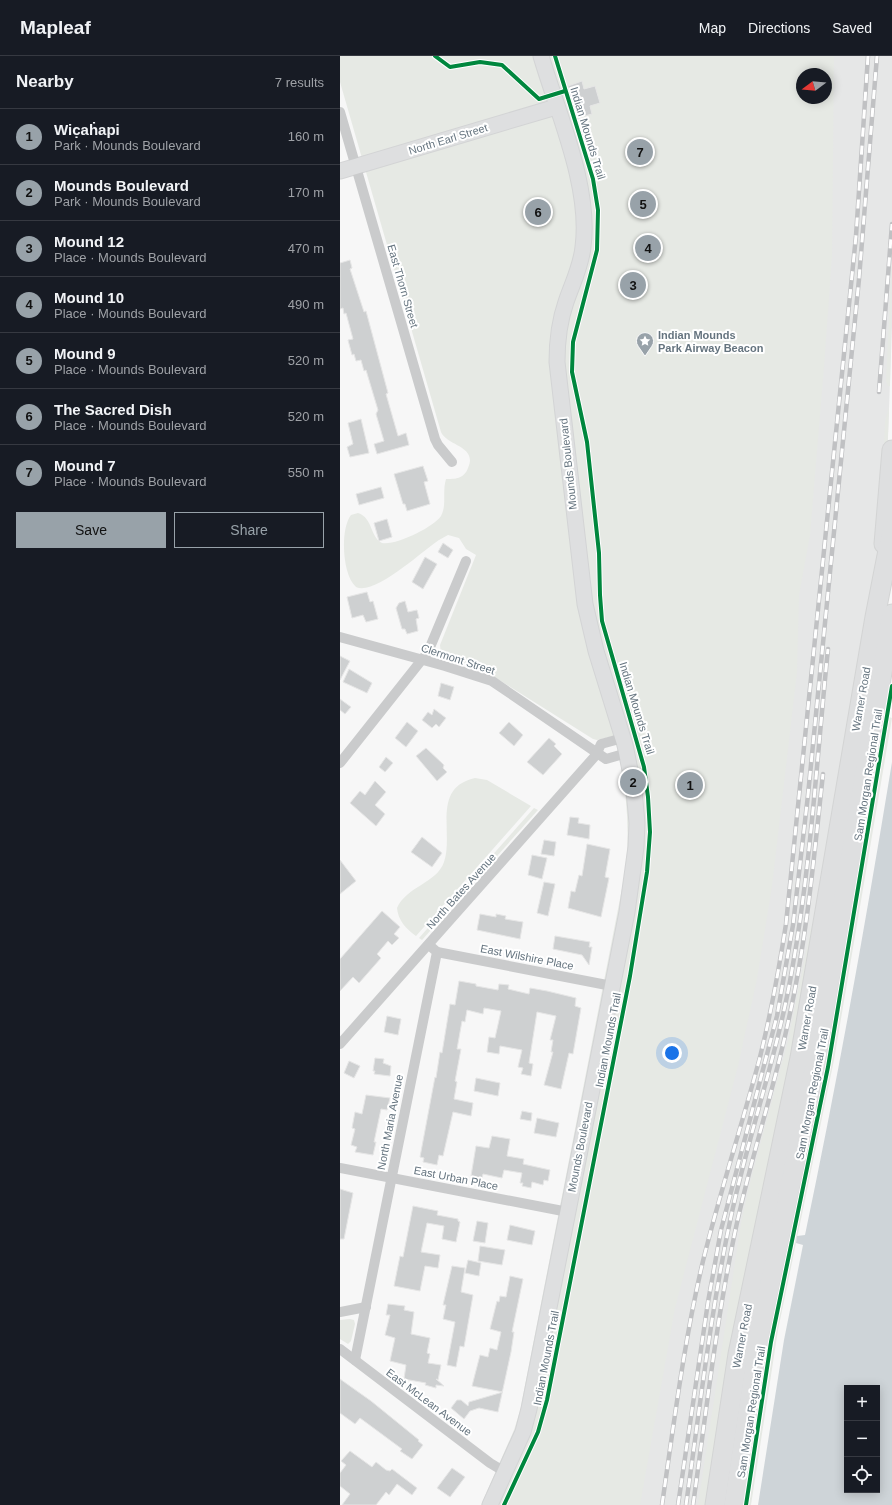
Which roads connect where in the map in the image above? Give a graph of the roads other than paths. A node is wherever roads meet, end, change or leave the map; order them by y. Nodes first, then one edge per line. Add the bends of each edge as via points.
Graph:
1 (541, 56) edge
2 (556, 107) junction
3 (340, 112) edge
4 (356, 166) junction
5 (340, 171) edge
6 (892, 450) edge
7 (452, 462) dead end
8 (892, 530) edge
9 (466, 561) dead end
10 (879, 593) junction
11 (892, 614) edge
12 (340, 637) edge
13 (422, 660) junction
14 (625, 746) junction
15 (599, 753) junction
16 (340, 763) edge
17 (429, 945) junction
18 (437, 952) junction
19 (612, 986) junction
20 (340, 1044) edge
21 (340, 1168) edge
22 (392, 1178) junction
23 (568, 1212) junction
24 (366, 1307) junction
25 (340, 1312) edge
26 (340, 1349) edge
27 (355, 1360) junction
28 (505, 1472) junction
29 (490, 1505) edge
30 (714, 1505) edge
31 (734, 1505) edge

1 - 2 street, Mounds Boulevard
2 - 4 street, North Earl Street
2 - 14 street, Mounds Boulevard via 580,182 585,225 581,260 560,325 557,362 585,604 596,652
3 - 4 street, East Thorn Street
4 - 5 street, North Earl Street
4 - 7 street, East Thorn Street via 435,439
6 - 10 highway
8 - 10 highway, Warner Road
9 - 13 street via 432,644
10 - 30 highway, Warner Road via 809,1007 738,1354
11 - 31 highway, Warner Road via 818,1051 760,1332
12 - 13 street, Clermont Street
13 - 15 street, Clermont Street via 496,684
13 - 16 street
14 - 15 street, Clermont Street via 606,759
14 - 15 street via 602,744
14 - 19 street, Mounds Boulevard via 635,795 636,841 630,890
15 - 17 street, North Bates Avenue
17 - 18 street
17 - 20 street, North Bates Avenue
18 - 19 street, East Wilshire Place
18 - 22 street, North Maria Avenue
19 - 23 street, Mounds Boulevard
21 - 22 street, East Urban Place
22 - 23 street, East Urban Place
22 - 24 street, North Maria Avenue
23 - 28 street, Mounds Boulevard via 528,1413 523,1432
24 - 25 street
24 - 27 street, North Maria Avenue
26 - 27 street, East McLean Avenue
27 - 28 street, East McLean Avenue
28 - 29 street, Mounds Boulevard

